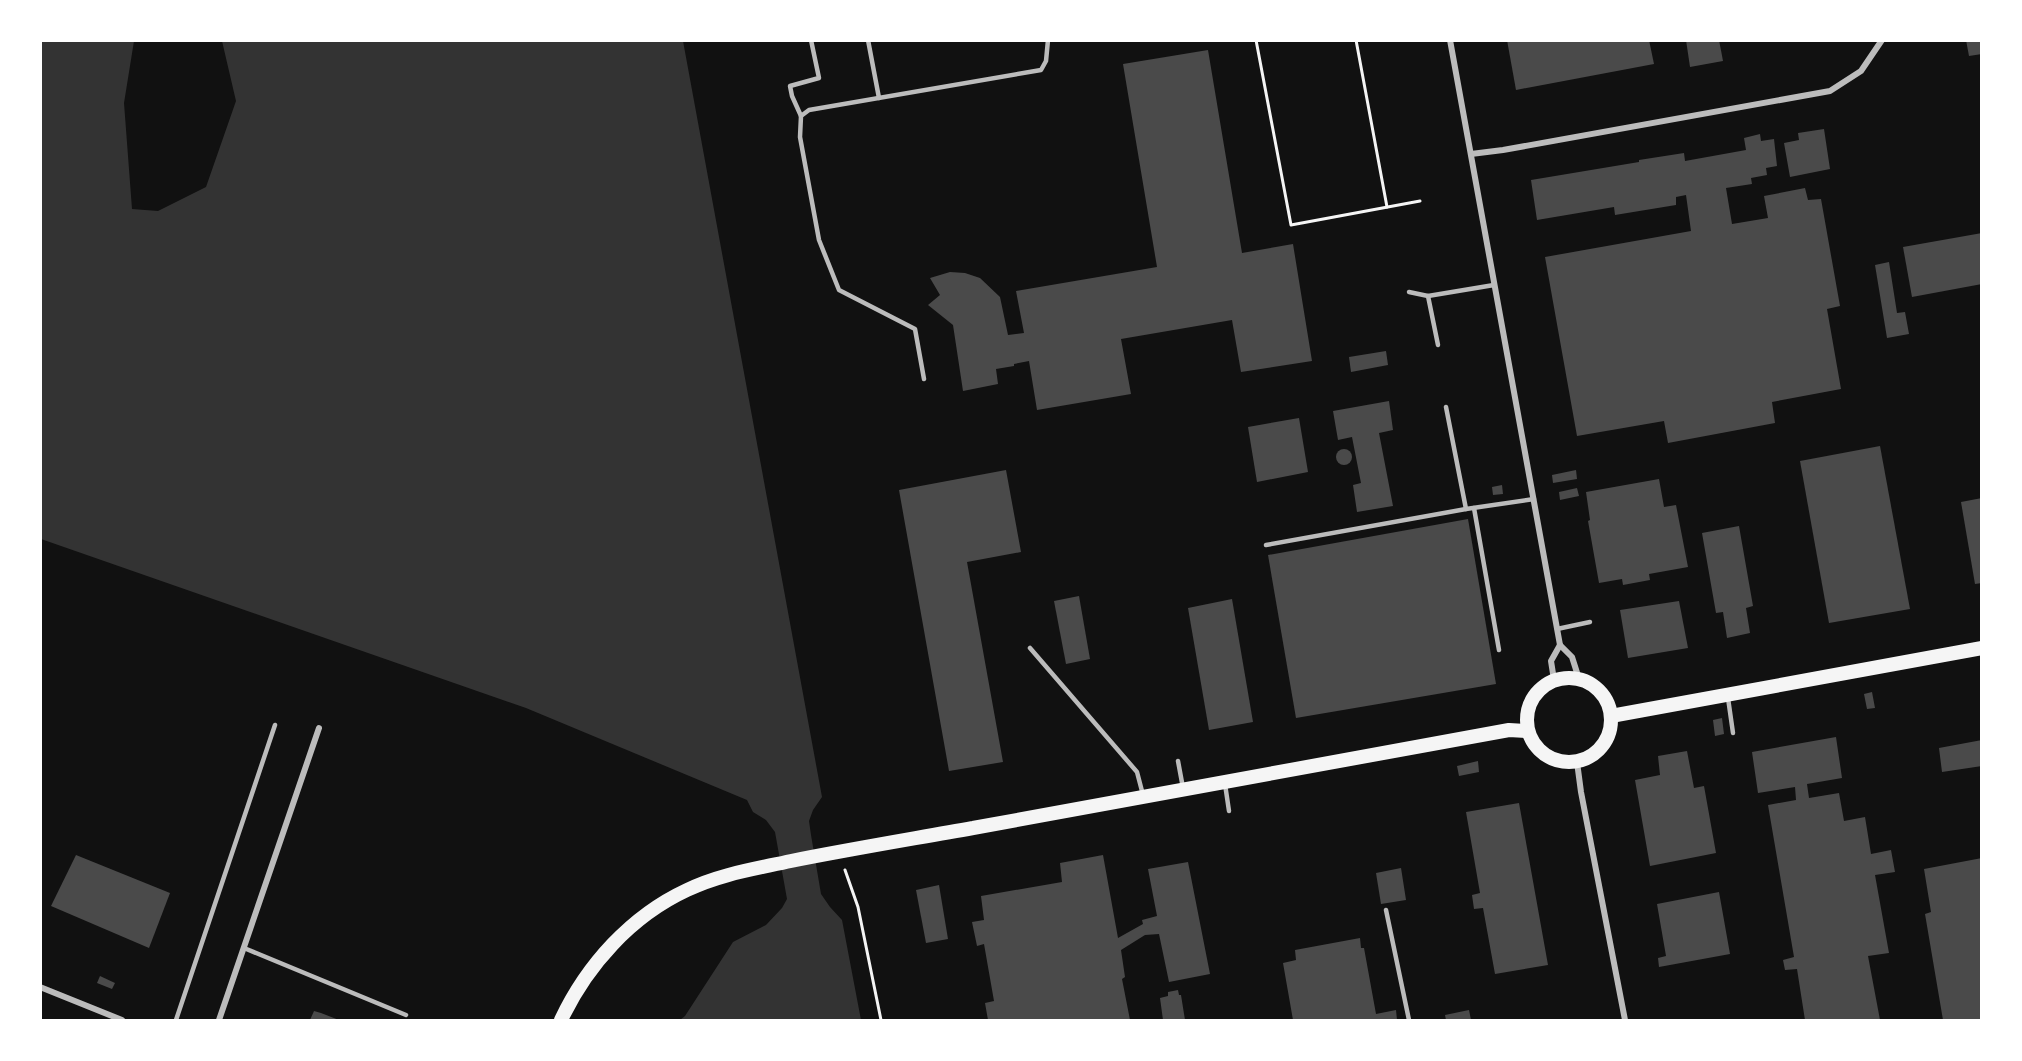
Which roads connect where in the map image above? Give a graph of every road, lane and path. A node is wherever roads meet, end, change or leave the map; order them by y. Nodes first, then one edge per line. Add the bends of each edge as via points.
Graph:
1 (811, 40) edge
2 (868, 40) edge
3 (1048, 40) edge
4 (1263, 40) edge
5 (1356, 40) edge
6 (1450, 40) edge
7 (1882, 40) edge
8 (1256, 41) edge
9 (879, 98) junction
10 (801, 116) junction
11 (1471, 154) junction
12 (1420, 201) dead end
13 (1388, 207) junction
14 (1494, 285) junction
15 (1409, 292) dead end
16 (1428, 296) junction
17 (1438, 345) dead end
18 (924, 379) dead end
19 (1446, 407) dead end
20 (1534, 499) junction
21 (1474, 508) junction
22 (1466, 509) junction
23 (1266, 545) dead end
24 (1590, 622) dead end
25 (1557, 629) junction
26 (1560, 645) junction
27 (1030, 648) dead end
28 (1982, 648) edge
29 (1499, 650) dead end
30 (1579, 679) junction
31 (1554, 680) junction
32 (1728, 695) junction
33 (1611, 716) junction
34 (275, 725) dead end
35 (319, 728) dead end
36 (1528, 731) junction
37 (1733, 733) dead end
38 (1178, 761) dead end
39 (1577, 762) junction
40 (1225, 784) junction
41 (1184, 791) junction
42 (1144, 798) junction
43 (1229, 811) dead end
44 (845, 870) dead end
45 (1386, 910) dead end
46 (244, 948) junction
47 (40, 987) edge
48 (406, 1015) dead end
49 (122, 1020) edge
50 (176, 1020) edge
51 (219, 1020) edge
52 (561, 1020) edge
53 (881, 1020) edge
54 (1409, 1020) edge
55 (1625, 1020) edge

1 - 10 lane via 819,78 790,86
2 - 9 lane
3 - 9 lane via 1041,70
4 - 8 path
5 - 13 path
6 - 11 street
7 - 11 street via 1861,71 1830,91
8 - 13 path via 1291,225
9 - 10 lane via 809,110
10 - 18 lane via 800,137 819,240 839,290 915,329
11 - 14 street
12 - 13 path
14 - 16 lane
14 - 20 street
15 - 16 lane
16 - 17 lane
19 - 22 lane
20 - 21 lane
20 - 25 street
21 - 22 lane
21 - 29 lane
22 - 23 lane
24 - 25 lane
25 - 26 street
26 - 30 street via 1572,657
26 - 31 street via 1551,661
27 - 42 lane via 1137,772
28 - 32 main road
30 - 31 main road
30 - 33 main road via 1601,692
31 - 36 main road via 1543,686 1528,706
32 - 33 main road
32 - 37 lane
33 - 39 main road via 1606,740 1599,750
34 - 50 lane
35 - 46 street
36 - 39 main road via 1533,743 1552,759
36 - 40 main road via 1509,730
38 - 41 lane
39 - 55 street
40 - 41 main road
40 - 43 lane
41 - 42 main road
42 - 52 main road via 723,875 685,891 647,914 612,944 587,974
44 - 53 path via 858,907
45 - 54 lane
46 - 48 lane
46 - 51 street
47 - 49 street

